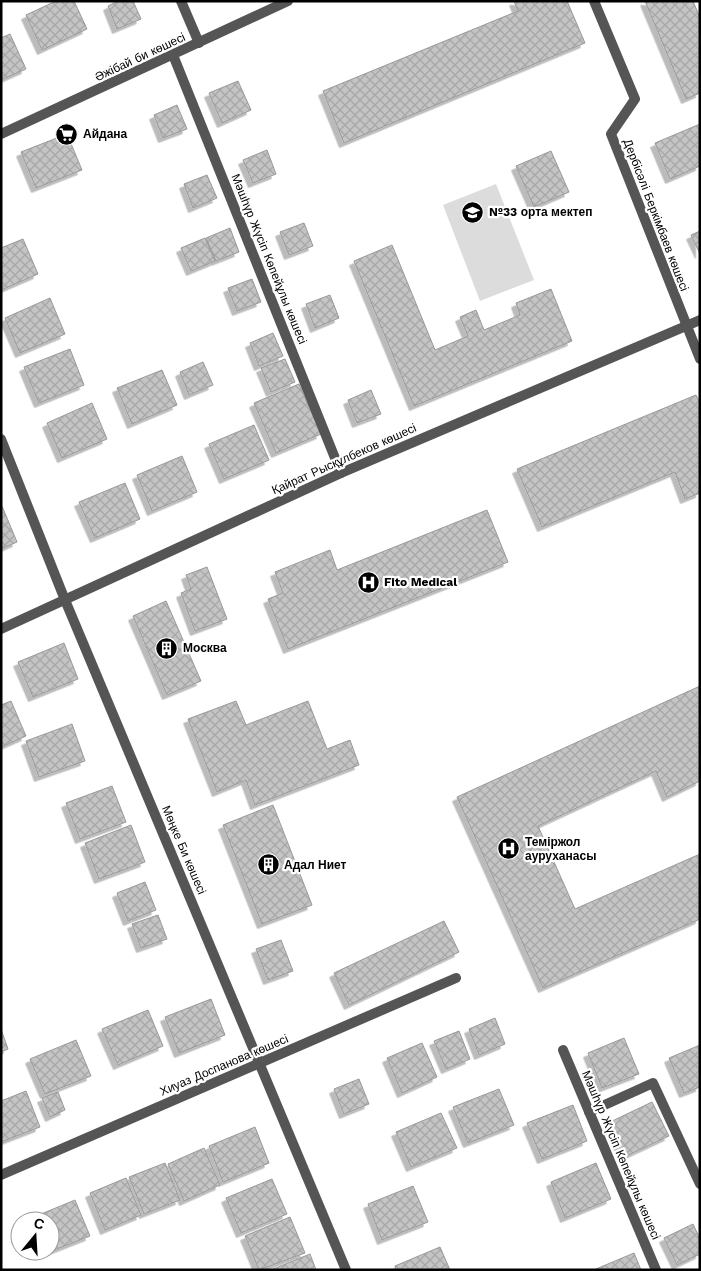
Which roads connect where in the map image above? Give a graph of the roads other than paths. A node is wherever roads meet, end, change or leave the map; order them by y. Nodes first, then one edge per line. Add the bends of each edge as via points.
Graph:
1 (181, 1) edge
2 (288, 1) edge
3 (594, 1) edge
4 (199, 43) junction
5 (173, 55) junction
6 (1, 134) edge
7 (700, 320) edge
8 (685, 326) junction
9 (700, 359) edge
10 (1, 439) edge
11 (341, 473) junction
12 (65, 600) junction
13 (1, 628) edge
14 (456, 978) dead end
15 (562, 1050) dead end
16 (260, 1064) junction
17 (589, 1112) junction
18 (1, 1175) edge
19 (700, 1184) edge
20 (346, 1270) edge
21 (656, 1270) edge

1 - 4 street
2 - 4 street, Әжібай би көшесі
3 - 8 street, Дербісәлі Беркімбаев көшесі via 635,99 611,134
4 - 5 street, Әжібай би көшесі
5 - 6 street, Әжібай би көшесі
5 - 11 street, Мәшһүр Жүсіп Көпейұлы көшесі
7 - 8 street, Қайрат Рысқұлбеков көшесі
8 - 9 street, Дербісәлі Беркімбаев көшесі
8 - 11 street, Қайрат Рысқұлбеков көшесі
10 - 12 street, Мөңке Би көшесі
11 - 12 street, Қайрат Рысқұлбеков көшесі
12 - 13 street, Қайрат Рысқұлбеков көшесі
12 - 16 street, Мөңке Би көшесі
14 - 16 street, Хиуаз Доспанова көшесі
15 - 17 street, Мәшһүр Жүсіп Көпейұлы көшесі
16 - 18 street, Хиуаз Доспанова көшесі
16 - 20 street, Мөңке Би көшесі
17 - 19 street via 653,1083
17 - 21 street, Мәшһүр Жүсіп Көпейұлы көшесі

